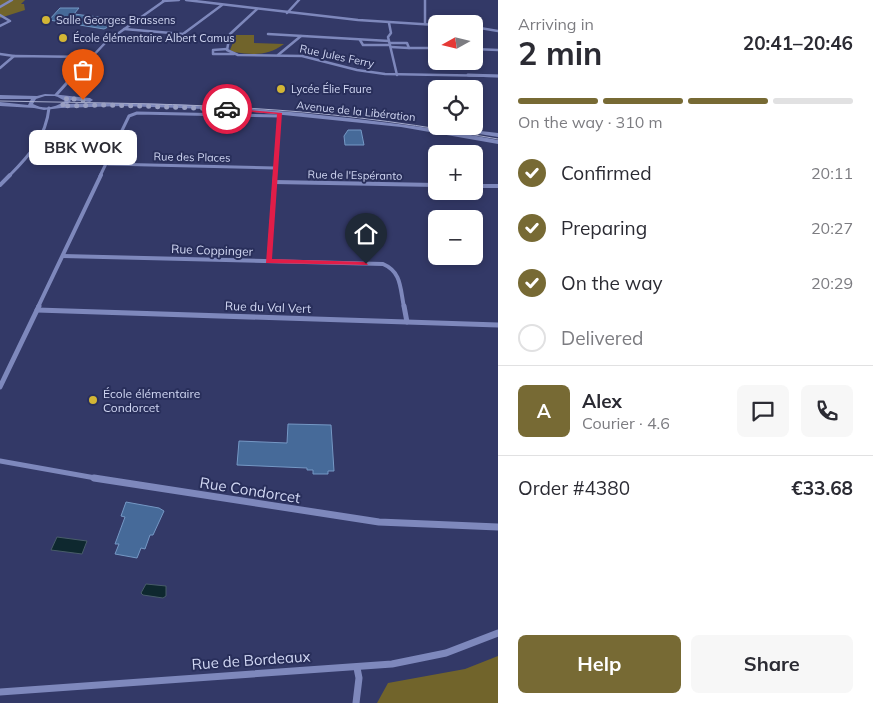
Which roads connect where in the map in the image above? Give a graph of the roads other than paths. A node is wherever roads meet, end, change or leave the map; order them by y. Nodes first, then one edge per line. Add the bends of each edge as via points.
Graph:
1 (12, 0) edge
2 (179, 0) edge
3 (186, 0) edge
4 (221, 0) edge
5 (298, 0) edge
6 (425, 0) edge
7 (162, 1) edge
8 (216, 4) junction
9 (223, 5) junction
10 (0, 7) edge
11 (256, 9) junction
12 (287, 13) junction
13 (0, 15) edge
14 (389, 23) junction
15 (425, 24) junction
16 (428, 24) edge
17 (0, 26) edge
18 (483, 28) edge
19 (123, 29) junction
20 (498, 31) edge
21 (268, 34) dead end
22 (301, 36) junction
23 (390, 44) junction
24 (428, 48) edge
25 (483, 49) edge
26 (227, 50) junction
27 (498, 50) edge
28 (0, 54) edge
29 (234, 54) junction
30 (278, 55) junction
31 (14, 56) junction
32 (89, 57) junction
33 (0, 68) edge
34 (397, 74) junction
35 (498, 76) edge
36 (56, 95) junction
37 (39, 96) junction
38 (0, 97) edge
39 (66, 98) junction
40 (0, 104) edge
41 (61, 106) junction
42 (34, 107) junction
43 (49, 108) junction
44 (279, 115) junction
45 (428, 125) edge
46 (483, 133) edge
47 (498, 135) edge
48 (498, 142) edge
49 (108, 164) junction
50 (275, 168) junction
51 (274, 182) junction
52 (0, 185) edge
53 (428, 185) edge
54 (483, 186) edge
55 (498, 186) edge
56 (64, 256) junction
57 (268, 261) junction
58 (37, 310) junction
59 (407, 322) junction
60 (498, 325) edge
61 (0, 387) edge
62 (0, 461) edge
63 (498, 527) edge
64 (498, 633) edge
65 (356, 668) junction
66 (0, 692) edge
67 (356, 703) edge

1 - 10 street
2 - 7 street
3 - 8 street
4 - 8 street
5 - 12 street
6 - 15 street
7 - 19 street
8 - 9 street
9 - 11 street
9 - 19 street via 183,34
11 - 12 street
11 - 26 street via 230,34
12 - 14 street
13 - 17 street via 10,21
14 - 15 street
14 - 23 street via 392,33 388,37
15 - 16 street
18 - 20 street
19 - 32 street
21 - 22 street
22 - 23 street via 360,40 366,45
22 - 30 street
23 - 24 street
23 - 34 street
25 - 27 street
26 - 29 street, Rue Jules Ferry
26 - 29 street via 214,50 213,54
28 - 31 street
29 - 30 street, Rue Jules Ferry
30 - 34 street, Rue Jules Ferry
31 - 32 street
31 - 33 street
32 - 36 street
34 - 35 street, Rue Jules Ferry
36 - 37 street
36 - 39 street, Avenue de la Libération
37 - 38 street
37 - 42 street via 30,102
39 - 41 street via 68,101
39 - 45 street, Avenue de la Libération via 298,108
40 - 42 street
41 - 43 street, Avenue de la Libération
41 - 44 street, Avenue de la Libération via 165,106
42 - 43 street, Avenue de la Libération
43 - 52 street via 46,127 37,145
44 - 48 street, Avenue de la Libération via 375,122
44 - 49 street via 132,114
44 - 50 street
46 - 47 street
49 - 50 street, Rue des Places
49 - 56 street
50 - 51 street
51 - 53 street, Rue de l'Espéranto
51 - 57 street
54 - 55 street
56 - 57 street, Rue Coppinger
56 - 58 street
57 - 59 street, Rue Coppinger via 383,264 393,268 397,273
58 - 59 street, Rue du Val Vert
58 - 61 street
59 - 60 street, Rue du Val Vert
62 - 63 street, Rue Condorcet via 379,522
64 - 65 street, Rue de Bordeaux via 430,659
65 - 66 street, Rue de Bordeaux
65 - 67 street via 359,678

